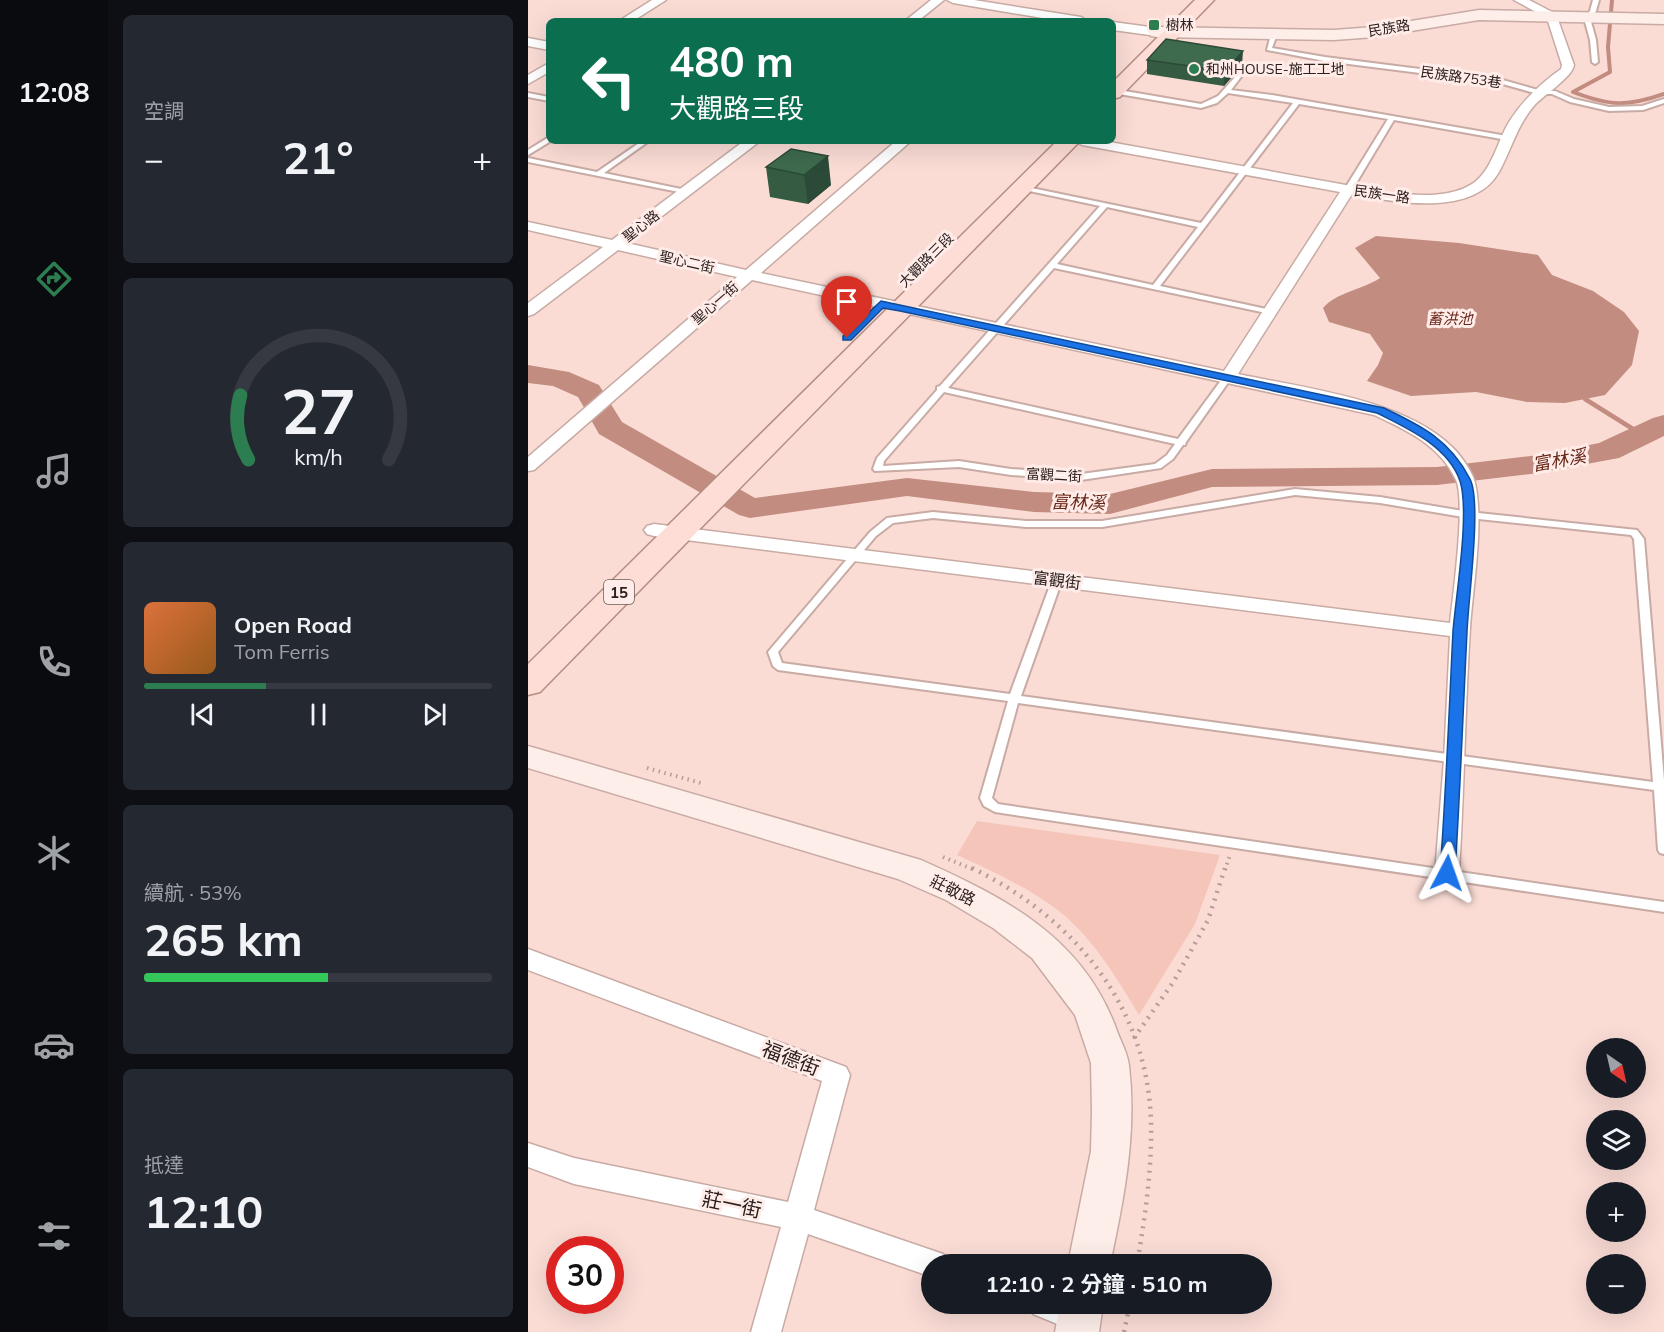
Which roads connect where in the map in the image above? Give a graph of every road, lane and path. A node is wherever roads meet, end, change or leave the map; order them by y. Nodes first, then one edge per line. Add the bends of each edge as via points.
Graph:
1 (660, 0) edge
2 (939, 0) edge
3 (953, 0) edge
4 (1190, 0) edge
5 (1205, 0) edge
6 (1520, 0) edge
7 (1596, 0) edge
8 (1061, 5) dead end
9 (1552, 16) junction
10 (631, 18) edge
11 (915, 18) edge
12 (1046, 18) edge
13 (1587, 18) junction
14 (1664, 19) edge
15 (1116, 26) edge
16 (1165, 33) junction
17 (1274, 34) junction
18 (528, 42) edge
19 (546, 45) edge
20 (1595, 62) dead end
21 (546, 69) edge
22 (1244, 69) dead end
23 (528, 80) edge
24 (1116, 85) edge
25 (1116, 89) edge
26 (1225, 91) junction
27 (1538, 92) junction
28 (528, 94) edge
29 (546, 98) edge
30 (1664, 101) edge
31 (1296, 103) junction
32 (1392, 118) junction
33 (1507, 138) junction
34 (546, 141) edge
35 (642, 144) edge
36 (749, 144) edge
37 (900, 144) edge
38 (1043, 144) edge
39 (1066, 144) edge
40 (1098, 144) edge
41 (528, 153) edge
42 (528, 160) edge
43 (1245, 171) junction
44 (599, 174) junction
45 (1020, 187) junction
46 (1348, 190) junction
47 (686, 192) junction
48 (1105, 205) junction
49 (1201, 225) junction
50 (528, 226) edge
51 (616, 245) junction
52 (1053, 265) junction
53 (747, 276) junction
54 (1156, 286) junction
55 (890, 306) junction
56 (528, 311) edge
57 (1268, 312) junction
58 (994, 329) junction
59 (1228, 377) junction
60 (940, 389) junction
61 (1182, 443) junction
62 (528, 466) edge
63 (1469, 515) junction
64 (666, 533) junction
65 (854, 556) junction
66 (1057, 580) junction
67 (1460, 631) junction
68 (528, 652) edge
69 (528, 684) edge
70 (1014, 699) junction
71 (528, 757) edge
72 (1455, 759) junction
73 (640, 766) dead end
74 (707, 785) dead end
75 (1658, 787) junction
76 (1234, 843) junction
77 (1664, 850) edge
78 (938, 856) dead end
79 (1447, 873) junction
80 (1664, 907) edge
81 (528, 959) edge
82 (1136, 1037) junction
83 (1110, 1063) junction
84 (528, 1155) edge
85 (797, 1217) junction
86 (1091, 1254) edge
87 (1139, 1254) edge
88 (921, 1260) edge
89 (1128, 1314) edge
90 (766, 1332) edge
91 (1124, 1332) edge

1 - 10 street
2 - 11 street
3 - 12 street
4 - 16 main road
5 - 16 main road
6 - 9 street
7 - 13 lane
8 - 12 street
9 - 13 street, 民族路
9 - 17 street, 民族路 via 1479,15 1374,32
9 - 27 street, 民族一路 via 1567,71
13 - 14 street, 民族路
13 - 20 lane
15 - 16 street, 民族路
16 - 17 street, 民族路
16 - 24 main road
17 - 27 lane, 民族路753巷 via 1269,49 1499,81
18 - 19 street
21 - 23 street
22 - 26 lane
25 - 26 lane via 1201,106 1217,102
26 - 31 lane
27 - 30 lane, 民族路753巷 via 1553,92 1572,101 1609,109 1643,108
27 - 33 street, 民族一路 via 1526,103
28 - 29 lane
31 - 32 lane
31 - 43 lane
32 - 33 lane
32 - 46 lane, 富觀二街
33 - 46 street, 民族一路 via 1489,178 1466,193 1414,199
34 - 41 lane
35 - 44 lane
36 - 47 street, 聖心路
37 - 53 street, 聖心一街
38 - 55 main road, 大觀路三段 / 15
39 - 45 main road, 大觀路三段 / 15
40 - 43 street, 民族一路
42 - 44 lane
43 - 46 street, 民族一路
43 - 49 lane
44 - 47 lane
45 - 48 lane
45 - 55 main road, 大觀路三段 / 15
46 - 57 street, 富觀二街
47 - 51 street, 聖心路
48 - 49 lane
48 - 52 lane, 富觀二街
49 - 54 lane
50 - 51 street, 聖心二街
51 - 53 street, 聖心二街
51 - 56 street, 聖心路
52 - 54 lane
52 - 58 lane, 富觀二街
53 - 55 street, 聖心二街
53 - 62 street, 聖心一街
54 - 57 lane
55 - 58 street, 聖心二街
55 - 64 main road, 大觀路三段 / 15
57 - 59 street, 富觀二街
58 - 59 street, 聖心二街
58 - 60 lane, 富觀二街
59 - 61 lane, 富觀二街
59 - 63 street, 聖心二街 via 1380,411 1420,430 1446,451 1466,481
60 - 61 lane
60 - 61 lane, 富觀二街 via 880,460 878,469 959,464 1081,477 1158,466
63 - 65 lane via 1380,500 1295,492 1102,524 1026,524 933,515 890,520
63 - 67 street
63 - 75 lane via 1634,532 1639,539
64 - 65 street, 富觀街
64 - 68 main road, 15
64 - 69 main road, 15
65 - 66 street, 富觀街
65 - 70 lane via 773,652 778,666
66 - 67 street, 富觀街
66 - 70 lane
67 - 72 street
70 - 72 lane
70 - 76 lane via 986,798 988,803
71 - 83 street, 莊敬路 via 909,869 958,891 1005,918 1045,948 1091,1009
72 - 75 lane
72 - 79 street
73 - 74 path
75 - 77 lane
76 - 79 lane
76 - 82 path via 1208,920 1174,981
78 - 82 path via 1006,887 1038,907 1077,940 1106,976 1129,1015
79 - 80 lane
81 - 85 street, 福德街 via 837,1075
82 - 83 path
82 - 87 path via 1153,1132
83 - 86 street, 莊敬路 via 1111,1150
84 - 85 street, 莊一街 via 574,1171
85 - 88 street, 莊一街
85 - 90 street, 福德街
89 - 91 path

